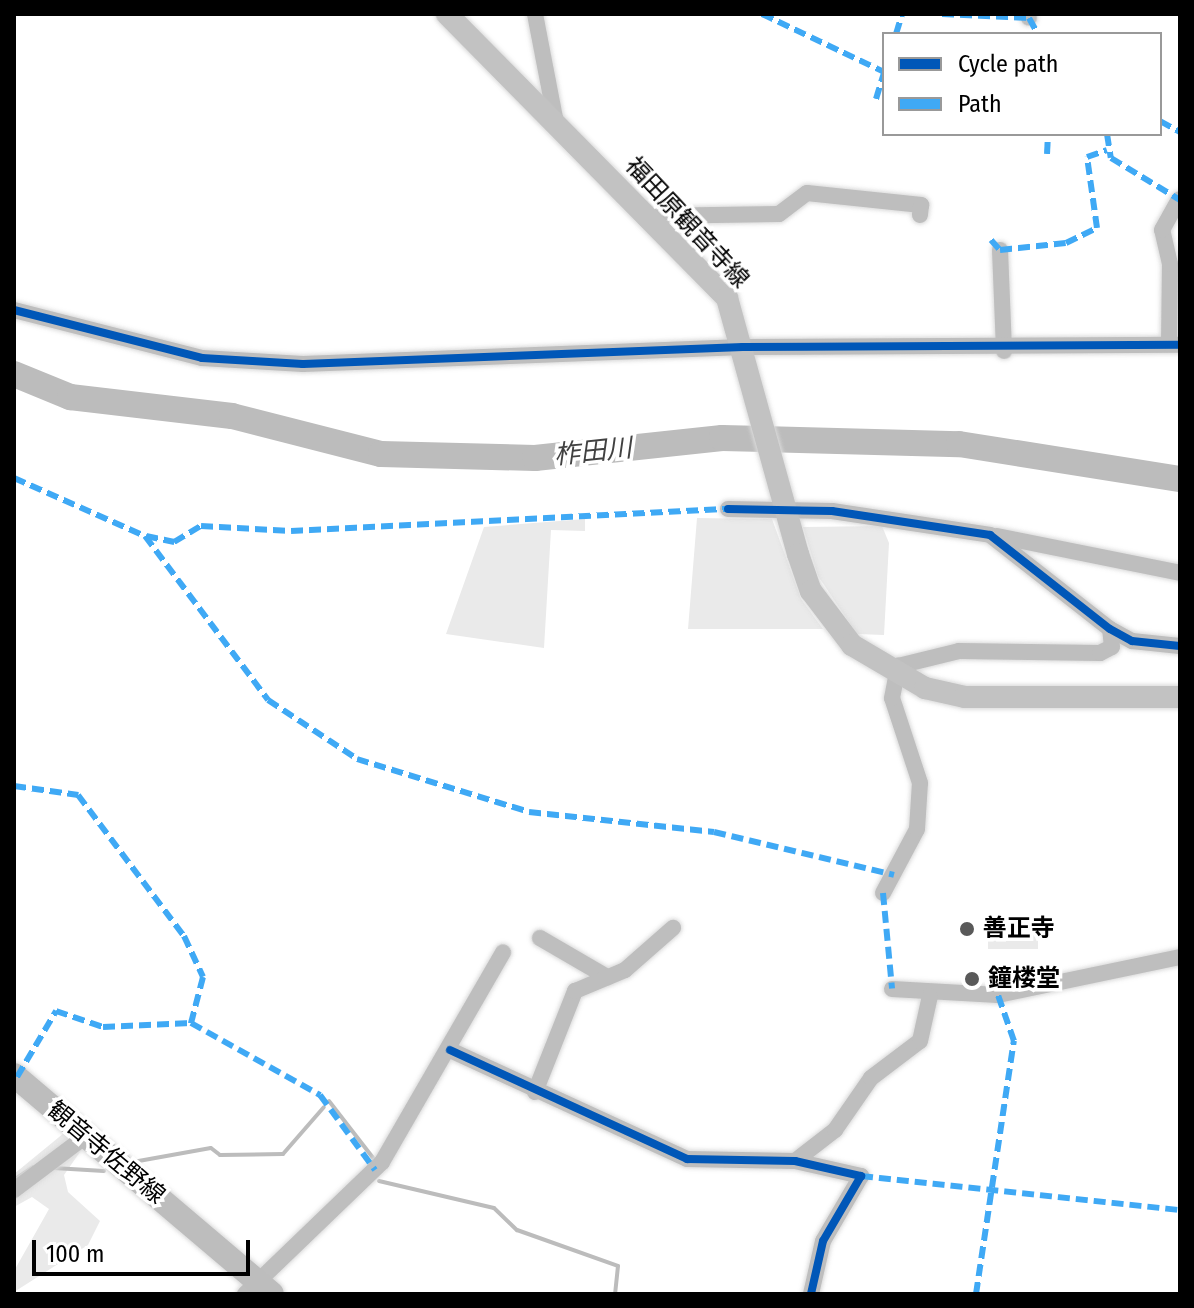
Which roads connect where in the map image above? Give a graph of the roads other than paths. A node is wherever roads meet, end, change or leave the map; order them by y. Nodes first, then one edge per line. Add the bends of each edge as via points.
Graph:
1 (447, 14) edge
2 (535, 14) edge
3 (556, 123) junction
4 (1179, 199) edge
5 (920, 215) dead end
6 (649, 216) junction
7 (1000, 250) dead end
8 (14, 310) edge
9 (1174, 344) edge
10 (743, 347) junction
11 (1004, 351) junction
12 (728, 509) dead end
13 (785, 512) junction
14 (990, 535) junction
15 (1180, 573) edge
16 (1110, 629) junction
17 (1180, 646) edge
18 (892, 673) junction
19 (1180, 697) edge
20 (883, 893) dead end
21 (673, 928) dead end
22 (540, 938) dead end
23 (503, 952) dead end
24 (1180, 957) edge
25 (607, 977) junction
26 (892, 989) dead end
27 (930, 996) junction
28 (450, 1050) junction
29 (14, 1075) edge
30 (535, 1092) junction
31 (86, 1136) junction
32 (795, 1161) junction
33 (14, 1190) edge
34 (258, 1290) edge
35 (811, 1294) edge

1 - 3 main road, 福田原観音寺線
2 - 3 street
3 - 6 main road, 福田原観音寺線
4 - 9 street via 1162,230 1170,264
5 - 6 street via 921,205 807,193 779,214
6 - 10 main road, 福田原観音寺線 via 727,298
7 - 11 street
8 - 10 street via 202,358 303,364
9 - 11 street
10 - 11 street
10 - 13 main road, 福田原観音寺線
12 - 13 street
13 - 14 street via 896,518
13 - 18 main road, 福田原観音寺線 via 811,591 828,618
14 - 15 street
14 - 16 street
16 - 17 street via 1132,641
16 - 18 street via 1115,639 1100,653 959,651
18 - 19 main road, 福田原観音寺線 via 965,697
18 - 20 street via 897,724 920,783 911,851
21 - 25 street
22 - 25 street
23 - 28 street
24 - 27 street via 998,995
25 - 30 street via 575,991
26 - 27 street
27 - 32 street via 920,1041 871,1078 835,1130
28 - 30 street
28 - 34 street via 382,1162
29 - 31 main road, 観音寺佐野線
30 - 32 street via 687,1159
31 - 33 street
31 - 34 main road, 観音寺佐野線
32 - 35 street via 861,1176 823,1241

